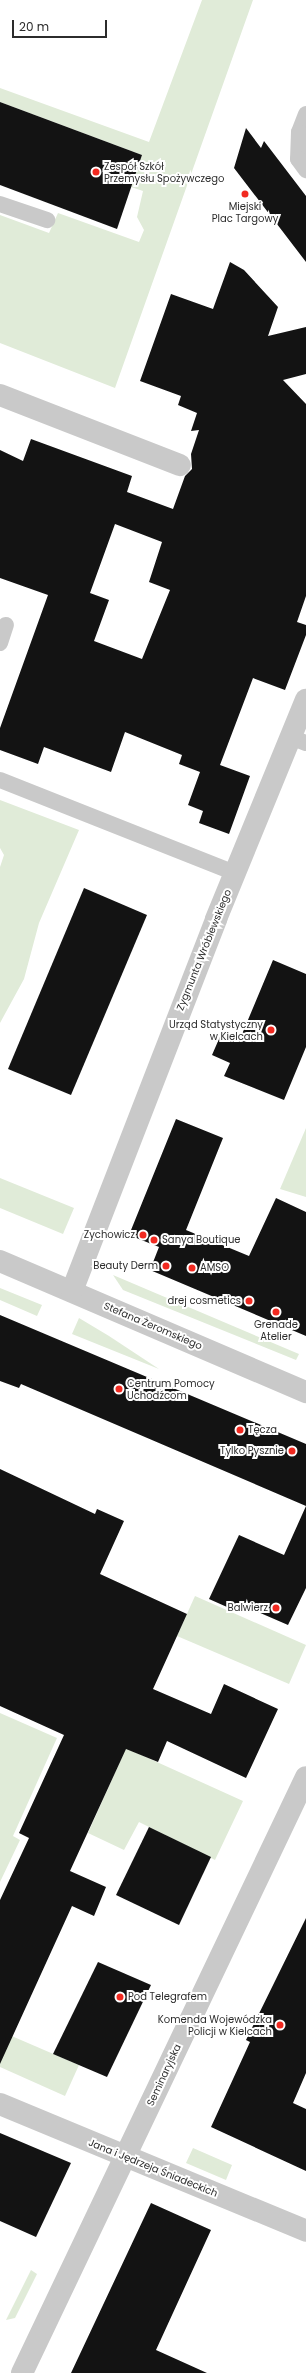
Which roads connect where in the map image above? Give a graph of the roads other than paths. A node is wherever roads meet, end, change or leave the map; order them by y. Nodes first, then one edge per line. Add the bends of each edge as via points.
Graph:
1 (306, 114) edge
2 (306, 170) edge
3 (0, 204) edge
4 (47, 220) dead end
5 (0, 395) edge
6 (180, 465) dead end
7 (6, 625) dead end
8 (0, 643) edge
9 (306, 700) edge
10 (298, 740) edge
11 (0, 780) edge
12 (235, 872) junction
13 (0, 1261) edge
14 (72, 1291) junction
15 (306, 1392) edge
16 (306, 1777) edge
17 (0, 2104) edge
18 (125, 2156) junction
19 (306, 2231) edge
20 (22, 2373) edge

1 - 2 lane via 299,132 298,159
3 - 4 lane
5 - 6 street
7 - 8 lane
9 - 10 street, Zygmunta Wróblewskiego
10 - 12 street, Zygmunta Wróblewskiego
11 - 12 lane
12 - 14 street, Zygmunta Wróblewskiego
13 - 14 street, Stefana Żeromskiego
14 - 15 street, Stefana Żeromskiego
16 - 18 street, Seminaryjska
17 - 18 street, Jana i Jędrzeja Śniadeckich
18 - 19 street, Jana i Jędrzeja Śniadeckich
18 - 20 street, Seminaryjska

